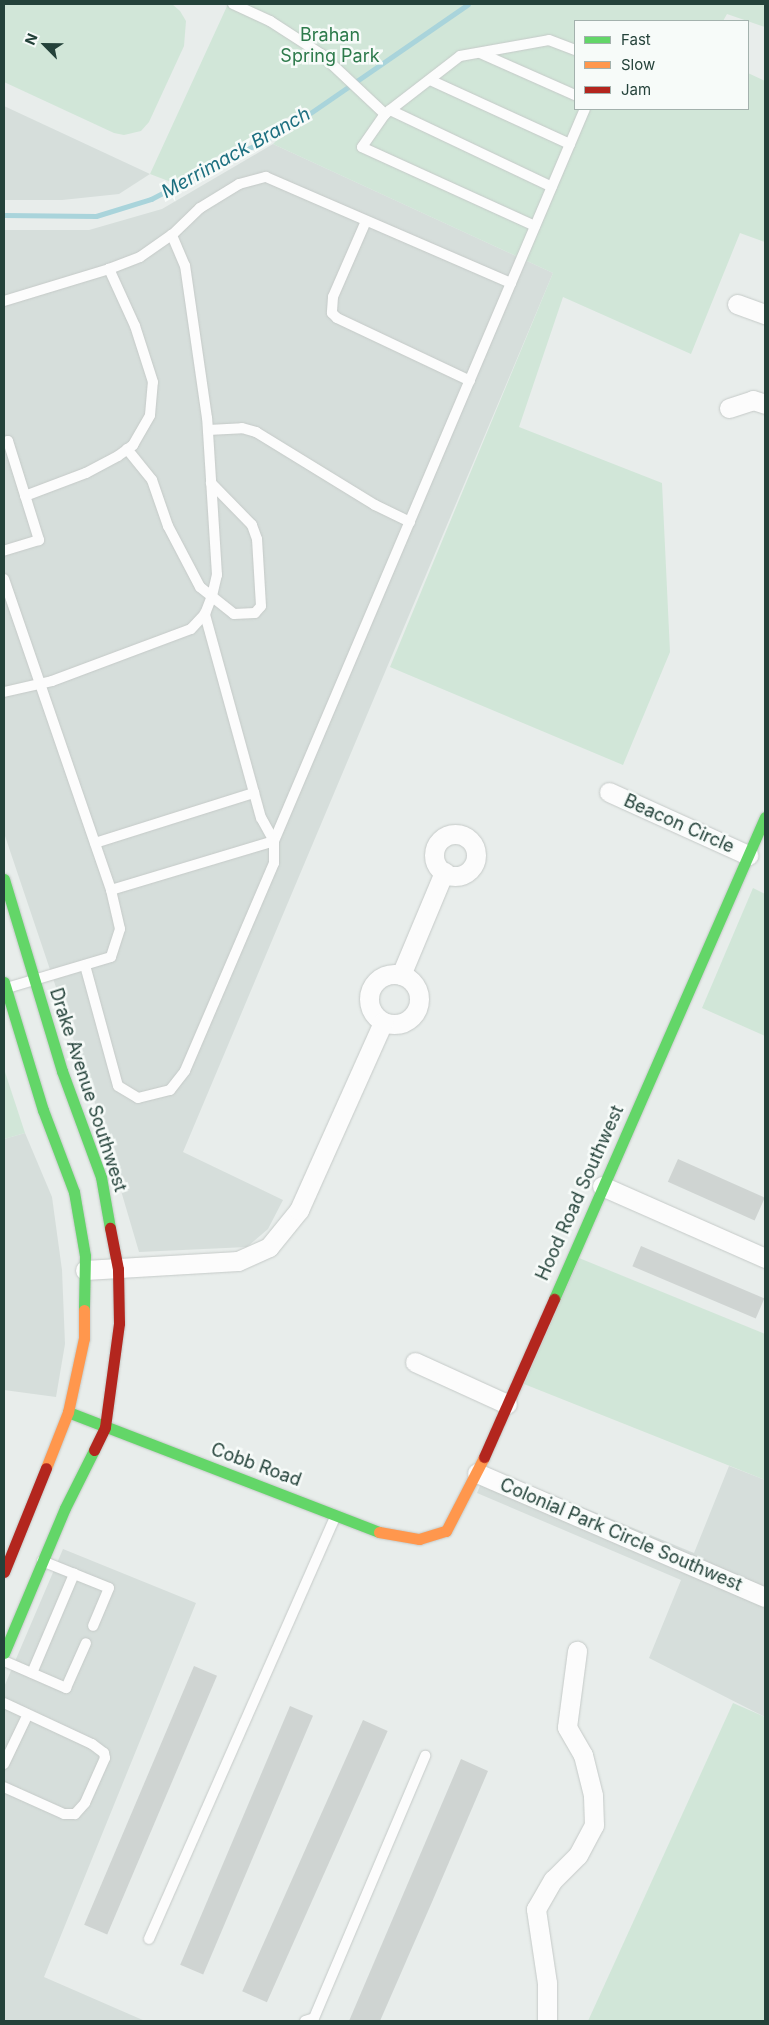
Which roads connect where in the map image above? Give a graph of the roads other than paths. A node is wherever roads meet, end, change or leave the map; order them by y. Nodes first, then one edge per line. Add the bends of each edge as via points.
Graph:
1 (233, 4) edge
2 (574, 50) edge
3 (480, 53) junction
4 (430, 80) junction
5 (574, 95) edge
6 (585, 110) edge
7 (387, 112) junction
8 (570, 144) junction
9 (552, 187) junction
10 (366, 220) junction
11 (535, 226) junction
12 (172, 235) junction
13 (109, 269) junction
14 (511, 284) junction
15 (4, 301) edge
16 (738, 304) dead end
17 (765, 314) edge
18 (470, 381) junction
19 (765, 404) edge
20 (729, 408) dead end
21 (208, 430) junction
22 (4, 442) edge
23 (127, 450) junction
24 (211, 482) junction
25 (25, 496) junction
26 (410, 522) junction
27 (4, 551) edge
28 (4, 579) edge
29 (212, 596) junction
30 (8, 609) edge
31 (205, 614) junction
32 (39, 684) junction
33 (4, 692) edge
34 (609, 792) dead end
35 (254, 793) junction
36 (765, 818) edge
37 (274, 841) junction
38 (95, 843) junction
39 (748, 855) junction
40 (444, 872) dead end
41 (4, 879) edge
42 (111, 890) junction
43 (86, 965) junction
44 (401, 975) junction
45 (35, 980) junction
46 (5, 985) edge
47 (383, 1022) junction
48 (602, 1186) junction
49 (765, 1258) edge
50 (85, 1270) junction
51 (118, 1270) junction
52 (415, 1362) dead end
53 (507, 1404) junction
54 (68, 1412) junction
55 (106, 1427) junction
56 (477, 1473) junction
57 (336, 1513) junction
58 (393, 1536) joint
59 (42, 1561) junction
60 (4, 1572) edge
61 (74, 1574) junction
62 (765, 1597) edge
63 (93, 1626) dead end
64 (86, 1643) dead end
65 (577, 1651) dead end
66 (4, 1653) edge
67 (4, 1661) edge
68 (32, 1673) junction
69 (4, 1703) edge
70 (28, 1714) junction
71 (425, 1756) dead end
72 (4, 1764) edge
73 (4, 1787) edge
74 (149, 1939) dead end
75 (305, 2021) edge
76 (547, 2021) edge

1 - 7 lane via 322,54 364,96
2 - 3 lane via 549,40
3 - 4 lane via 460,56
3 - 5 lane
4 - 7 lane
4 - 8 lane
6 - 8 lane
7 - 9 lane
7 - 11 lane via 362,147
8 - 9 lane
9 - 11 lane
10 - 12 lane via 266,177 238,184 200,208
10 - 14 lane
10 - 18 lane via 333,297 332,313
11 - 14 lane
12 - 13 lane via 140,257
12 - 21 lane via 186,266
13 - 15 lane
13 - 23 lane via 136,326 154,382 147,422
14 - 18 lane
16 - 17 street
18 - 26 lane
19 - 20 street via 753,400
21 - 24 lane
21 - 26 lane via 242,428 256,432 374,505
22 - 25 lane via 8,440
23 - 25 lane via 86,473
23 - 29 lane via 160,494 168,526 190,574
24 - 29 lane via 217,575
24 - 29 lane via 255,532 262,606 255,613 234,614
25 - 27 lane via 39,540
26 - 37 lane
28 - 30 lane
29 - 31 lane
30 - 32 lane
31 - 32 lane via 191,628
31 - 35 lane
32 - 33 lane
32 - 38 lane
34 - 39 street, Beacon Circle
35 - 37 lane via 261,818
35 - 38 lane
36 - 39 street, Hood Road Southwest
37 - 42 lane
37 - 43 lane via 274,863 185,1071 170,1090 138,1098 118,1086
38 - 42 lane
39 - 48 street, Hood Road Southwest
40 - 44 street
41 - 45 street, Drake Avenue Southwest
42 - 43 lane via 120,928 111,957
43 - 45 lane
44 - 47 street via 384,976 372,986 369,1003 376,1018
44 - 47 street via 414,984 420,1000 418,1008 407,1021
45 - 46 lane
45 - 51 street, Drake Avenue Southwest via 62,1071 101,1177
46 - 50 street via 43,1110 74,1192
47 - 51 street via 299,1210 269,1247 238,1261
48 - 49 street
48 - 53 street, Hood Road Southwest
50 - 51 street
50 - 54 street via 84,1338
51 - 55 street, Drake Avenue Southwest via 119,1323
52 - 53 street
53 - 56 street, Hood Road Southwest
54 - 55 street, Cobb Road
54 - 60 street
55 - 57 street, Cobb Road
55 - 59 street, Drake Avenue Southwest
56 - 58 street, Hood Road Southwest via 446,1531 419,1539
56 - 62 street, Colonial Park Circle Southwest
57 - 58 street, Cobb Road
57 - 74 lane
59 - 61 lane
59 - 66 street, Drake Avenue Southwest
61 - 63 lane via 109,1588
61 - 68 lane
64 - 68 lane via 66,1688
65 - 76 street via 567,1727 583,1755 592,1795 594,1825 578,1855 553,1880 536,1909 546,1983
67 - 68 lane
69 - 70 lane
70 - 72 lane
70 - 73 lane via 92,1744 105,1758 85,1803 75,1814 64,1814
71 - 75 lane via 314,2018

